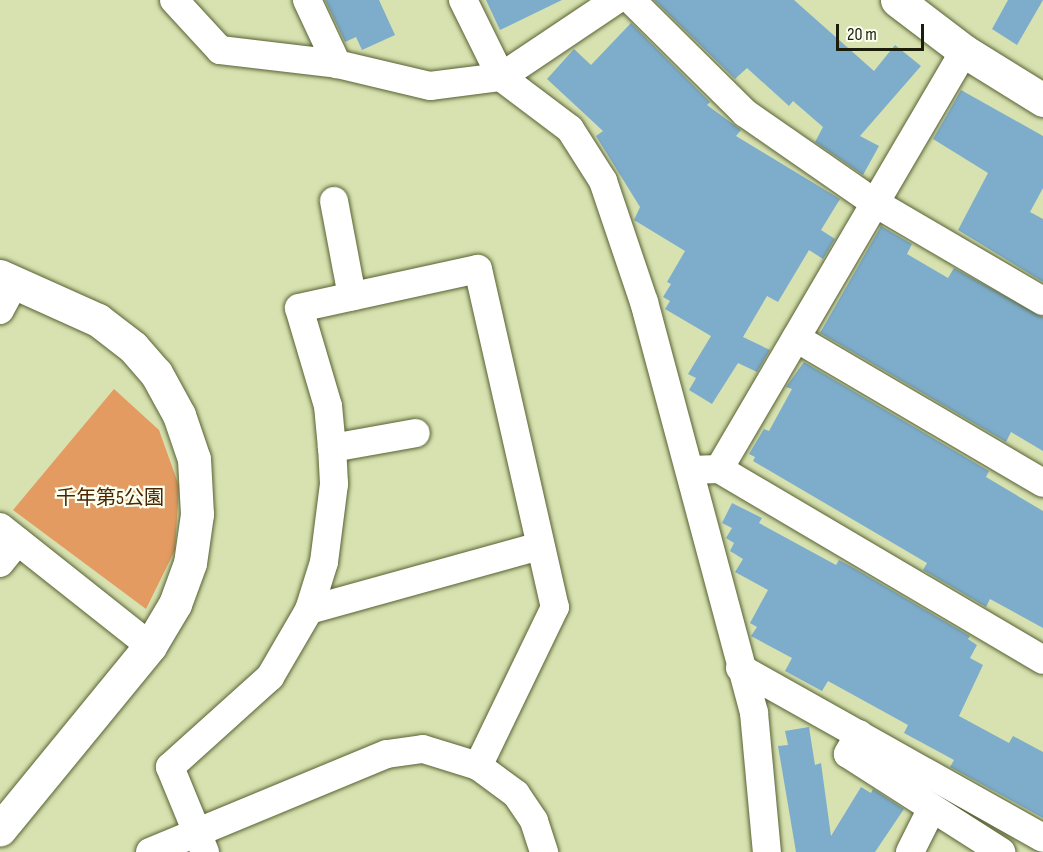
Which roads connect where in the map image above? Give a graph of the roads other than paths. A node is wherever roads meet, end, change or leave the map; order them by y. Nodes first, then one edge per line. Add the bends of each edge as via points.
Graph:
1 (174, 0) edge
2 (307, 0) edge
3 (463, 0) edge
4 (616, 0) edge
5 (631, 0) edge
6 (897, 0) edge
7 (964, 51) junction
8 (337, 64) junction
9 (501, 76) junction
10 (1043, 100) edge
11 (334, 201) dead end
12 (875, 203) junction
13 (5, 289) edge
14 (352, 296) junction
15 (1043, 301) edge
16 (796, 339) junction
17 (416, 433) dead end
18 (332, 448) junction
19 (719, 469) junction
20 (690, 470) junction
21 (1043, 483) edge
22 (9, 534) edge
23 (540, 546) junction
24 (0, 563) edge
25 (309, 610) junction
26 (150, 646) junction
27 (1043, 660) edge
28 (740, 668) junction
29 (858, 734) junction
30 (478, 766) junction
31 (932, 808) junction
32 (0, 829) edge
33 (1043, 838) edge
34 (202, 842) edge
35 (150, 852) edge
36 (544, 852) edge
37 (767, 852) edge
38 (910, 852) edge
39 (1001, 852) edge

1 - 8 street via 220,50
2 - 8 street
3 - 9 street
4 - 9 street
5 - 12 street via 745,113
6 - 7 street
7 - 10 street
7 - 12 street
8 - 9 street via 430,86
9 - 20 street via 570,129 603,181 644,302
11 - 14 street
12 - 15 street
12 - 16 street
13 - 26 street via 98,320 133,347 156,373 179,415 195,459 198,514 190,563 175,604
14 - 18 street via 299,308 328,406
14 - 23 street via 478,268
16 - 19 street
16 - 21 street
17 - 18 street
18 - 25 street via 334,484 324,562
19 - 20 street
19 - 27 street
20 - 28 street
22 - 24 street
22 - 26 street
23 - 25 street
23 - 30 street via 555,607
25 - 34 street via 270,677 170,767
26 - 32 street
28 - 29 street
28 - 37 street via 754,713
29 - 31 street via 848,754
29 - 33 street
30 - 34 street via 423,749 387,754
30 - 36 street via 516,794 534,821
31 - 38 street
31 - 39 street
34 - 35 street

